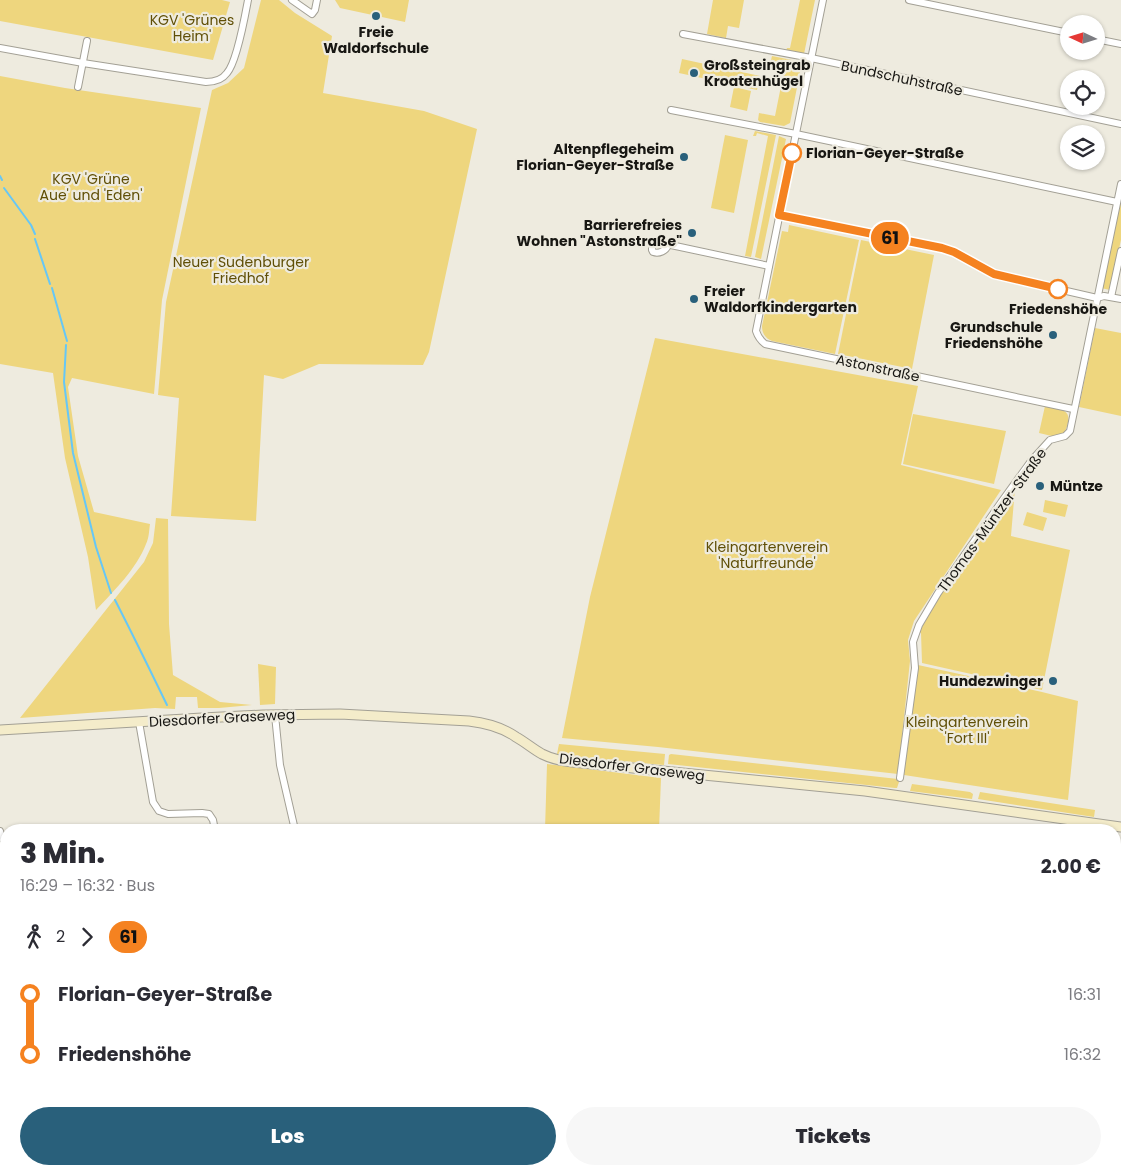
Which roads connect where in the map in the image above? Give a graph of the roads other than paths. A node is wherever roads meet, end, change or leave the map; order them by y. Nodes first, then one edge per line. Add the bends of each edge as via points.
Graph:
1 (248, 0) edge
2 (292, 0) edge
3 (317, 0) edge
4 (823, 0) edge
5 (909, 0) edge
6 (1060, 31) edge
7 (683, 34) dead end
8 (86, 41) dead end
9 (1105, 41) edge
10 (1121, 44) edge
11 (0, 48) edge
12 (811, 58) junction
13 (83, 63) junction
14 (78, 87) dead end
15 (671, 110) dead end
16 (1121, 124) edge
17 (796, 134) junction
18 (1121, 184) edge
19 (1117, 202) junction
20 (779, 215) junction
21 (668, 245) dead end
22 (1121, 251) edge
23 (769, 266) junction
24 (1111, 297) junction
25 (1097, 298) junction
26 (1121, 299) edge
27 (1074, 409) junction
28 (275, 715) junction
29 (139, 722) junction
30 (0, 730) edge
31 (900, 778) dead end
32 (214, 824) edge
33 (294, 824) edge
34 (1100, 824) edge

1 - 13 street via 232,66 217,80 211,82
2 - 3 street via 312,14
4 - 12 street, Astonstraße
5 - 6 street
7 - 12 street, Bundschuhstraße
8 - 13 street
9 - 10 street
11 - 13 street
12 - 16 street, Bundschuhstraße
12 - 17 street, Astonstraße
13 - 14 street
15 - 17 street
17 - 19 street
17 - 20 street, Astonstraße
18 - 19 street, Thomas-Müntzer-Straße
19 - 25 street, Thomas-Müntzer-Straße
20 - 23 street, Astonstraße
20 - 25 street via 942,248 994,274
21 - 23 street
22 - 24 street
23 - 27 street, Astonstraße via 756,331 765,344
24 - 25 street
24 - 26 street
25 - 27 street, Thomas-Müntzer-Straße
27 - 31 street, Thomas-Müntzer-Straße via 1068,433 1050,440 1031,461 918,625 913,642 915,668
28 - 29 main road, Diesdorfer Graseweg
28 - 33 street via 280,765
28 - 34 main road, Diesdorfer Graseweg via 340,714 476,722 503,730 547,756 572,762 865,791
29 - 30 main road, Diesdorfer Graseweg
29 - 32 street via 153,802 159,811 168,814 202,812 209,814

